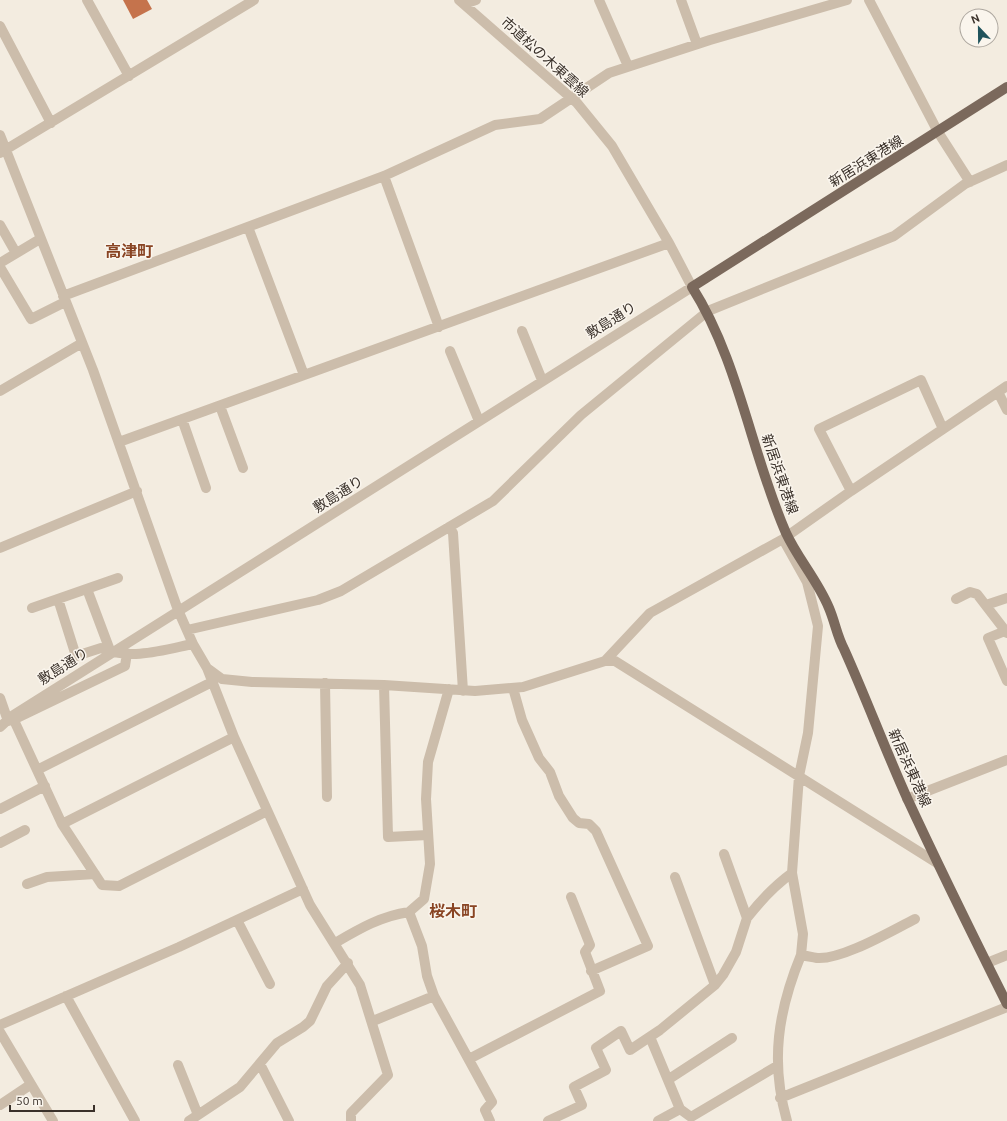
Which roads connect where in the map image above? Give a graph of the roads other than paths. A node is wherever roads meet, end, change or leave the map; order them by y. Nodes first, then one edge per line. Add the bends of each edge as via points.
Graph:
1 (87, 0) edge
2 (254, 0) edge
3 (476, 0) edge
4 (599, 0) edge
5 (681, 0) edge
6 (847, 0) edge
7 (869, 0) edge
8 (461, 2) edge
9 (0, 26) edge
10 (697, 44) junction
11 (628, 66) junction
12 (129, 76) junction
13 (1007, 87) edge
14 (571, 97) junction
15 (50, 123) junction
16 (938, 132) junction
17 (0, 135) edge
18 (3, 151) edge
19 (1007, 165) edge
20 (384, 176) junction
21 (970, 182) junction
22 (0, 225) edge
23 (248, 227) junction
24 (40, 239) junction
25 (669, 243) junction
26 (16, 253) junction
27 (0, 263) edge
28 (0, 267) edge
29 (692, 287) junction
30 (64, 299) junction
31 (708, 311) junction
32 (439, 327) junction
33 (522, 331) dead end
34 (82, 343) junction
35 (450, 351) dead end
36 (304, 375) junction
37 (542, 380) junction
38 (1003, 389) edge
39 (0, 391) edge
40 (220, 406) junction
41 (1007, 410) edge
42 (182, 419) junction
43 (479, 421) junction
44 (943, 429) junction
45 (120, 442) junction
46 (243, 468) dead end
47 (206, 488) dead end
48 (851, 491) junction
49 (137, 492) junction
50 (449, 528) junction
51 (785, 537) junction
52 (0, 548) edge
53 (118, 578) dead end
54 (87, 589) junction
55 (1007, 598) edge
56 (58, 599) junction
57 (956, 599) dead end
58 (986, 605) junction
59 (32, 608) dead end
60 (178, 610) junction
61 (187, 630) junction
62 (1006, 632) edge
63 (193, 644) junction
64 (111, 653) junction
65 (127, 654) junction
66 (605, 661) junction
67 (206, 668) junction
68 (1007, 681) edge
69 (212, 682) junction
70 (325, 683) junction
71 (384, 685) junction
72 (512, 688) junction
73 (449, 689) junction
74 (463, 691) junction
75 (0, 698) edge
76 (8, 721) edge
77 (234, 737) junction
78 (1007, 760) edge
79 (37, 770) junction
80 (799, 776) junction
81 (45, 786) junction
82 (327, 796) dead end
83 (907, 799) junction
84 (0, 808) edge
85 (267, 811) junction
86 (62, 824) junction
87 (25, 830) dead end
88 (428, 835) junction
89 (0, 843) edge
90 (724, 854) dead end
91 (937, 863) junction
92 (792, 873) junction
93 (95, 874) junction
94 (675, 877) dead end
95 (27, 884) dead end
96 (302, 888) junction
97 (571, 897) dead end
98 (409, 912) junction
99 (747, 918) junction
100 (915, 919) dead end
101 (237, 920) junction
102 (335, 943) junction
103 (802, 954) junction
104 (1007, 955) edge
105 (348, 963) junction
106 (987, 963) junction
107 (591, 971) junction
108 (270, 984) dead end
109 (715, 985) junction
110 (66, 996) junction
111 (434, 996) junction
112 (1007, 1004) edge
113 (1007, 1007) edge
114 (373, 1021) junction
115 (0, 1025) edge
116 (0, 1032) edge
117 (650, 1037) junction
118 (732, 1038) dead end
119 (469, 1058) junction
120 (260, 1064) junction
121 (178, 1065) dead end
122 (777, 1066) junction
123 (669, 1079) junction
124 (30, 1085) junction
125 (780, 1098) junction
126 (0, 1105) edge
127 (680, 1109) junction
128 (194, 1118) edge
129 (52, 1121) edge
130 (135, 1121) edge
131 (289, 1121) edge
132 (351, 1121) edge
133 (490, 1121) edge
134 (548, 1121) edge
135 (658, 1121) edge
136 (787, 1121) edge

1 - 12 street
2 - 12 street
3 - 8 street
4 - 11 street
5 - 10 street
6 - 10 street
7 - 16 street
8 - 14 street, 市道松の木東雲線
9 - 15 street
10 - 11 street
11 - 14 street via 609,73
12 - 15 street
13 - 16 main road, 新居浜東港線
14 - 20 street via 540,119 495,125
14 - 25 street, 市道松の木東雲線 via 612,146
15 - 18 street
16 - 21 street
16 - 29 main road, 新居浜東港線
17 - 18 street
18 - 24 street
19 - 21 street
20 - 23 street
20 - 32 street
21 - 31 street via 894,236
22 - 26 street
23 - 30 street
23 - 36 street
24 - 26 street
24 - 30 street
25 - 29 street, 市道松の木東雲線
25 - 32 street
26 - 27 street
28 - 30 street via 31,318
29 - 31 main road, 新居浜東港線
29 - 37 street, 敷島通り
30 - 34 street
31 - 50 street via 581,415 493,501
31 - 51 main road, 新居浜東港線
32 - 36 street
33 - 37 street
34 - 39 street
34 - 45 street
35 - 43 street
36 - 40 street
37 - 43 street, 敷島通り
38 - 41 street
38 - 44 street
40 - 42 street
40 - 46 street
42 - 45 street
42 - 47 street
43 - 60 street, 敷島通り
44 - 48 street
44 - 48 street via 921,380 819,429
45 - 49 street
48 - 51 street
49 - 52 street
49 - 60 street
50 - 61 street via 341,591 312,601
50 - 74 street via 453,533
51 - 66 street via 650,613
51 - 80 street via 807,582 818,626 808,733
51 - 83 main road, 新居浜東港線 via 821,590 829,607 843,648
53 - 54 street
54 - 56 street
54 - 64 street
55 - 58 street
56 - 59 street
56 - 64 street via 76,656 101,648
57 - 58 street via 970,592 977,594
58 - 62 street
60 - 61 street
60 - 64 street, 敷島通り
61 - 63 street
62 - 68 street via 988,638
63 - 65 street
63 - 67 street
64 - 65 street
64 - 76 street, 敷島通り
65 - 76 street via 124,666
66 - 72 street
66 - 80 street via 615,661
67 - 69 street
67 - 70 street via 222,679 266,683
69 - 77 street
69 - 79 street
70 - 71 street
70 - 82 street
71 - 73 street
71 - 88 street via 388,837
72 - 74 street
72 - 107 street via 522,720 539,758 550,772 559,796 579,823 589,824 596,831 648,946
73 - 74 street
73 - 88 street via 428,762
75 - 76 street
76 - 79 street
77 - 85 street
77 - 86 street
78 - 83 street
79 - 81 street
80 - 91 street
80 - 92 street
81 - 84 street
81 - 86 street
83 - 91 main road, 新居浜東港線
85 - 93 street via 119,886 102,885
85 - 96 street
86 - 93 street
87 - 89 street
88 - 98 street via 430,864 424,899
90 - 99 street
91 - 106 main road, 新居浜東港線
92 - 99 street via 770,891
92 - 103 street via 803,934
93 - 95 street via 47,877
94 - 109 street
96 - 101 street
96 - 102 street
97 - 107 street via 590,945 585,952
98 - 102 street via 391,915 374,922
98 - 111 street via 422,946 427,976
99 - 109 street via 736,952
100 - 103 street via 855,949 818,958
101 - 108 street
101 - 110 street
102 - 105 street
103 - 122 street via 790,987 778,1034
104 - 106 street
105 - 114 street via 360,985
105 - 120 street via 328,986 310,1021 277,1043
106 - 112 main road, 新居浜東港線
107 - 119 street via 600,991
109 - 117 street
110 - 115 street
110 - 130 street
111 - 114 street
111 - 119 street
113 - 125 street
114 - 132 street via 388,1074 351,1113
116 - 124 street
117 - 123 street
117 - 134 street via 630,1050 621,1031 596,1048 606,1070 574,1087 582,1105
118 - 123 street
119 - 133 street via 492,1102 485,1110
120 - 128 street via 240,1087
120 - 131 street
121 - 128 street
122 - 125 street
122 - 127 street via 691,1117
123 - 127 street
124 - 126 street
124 - 129 street
125 - 136 street
127 - 135 street

